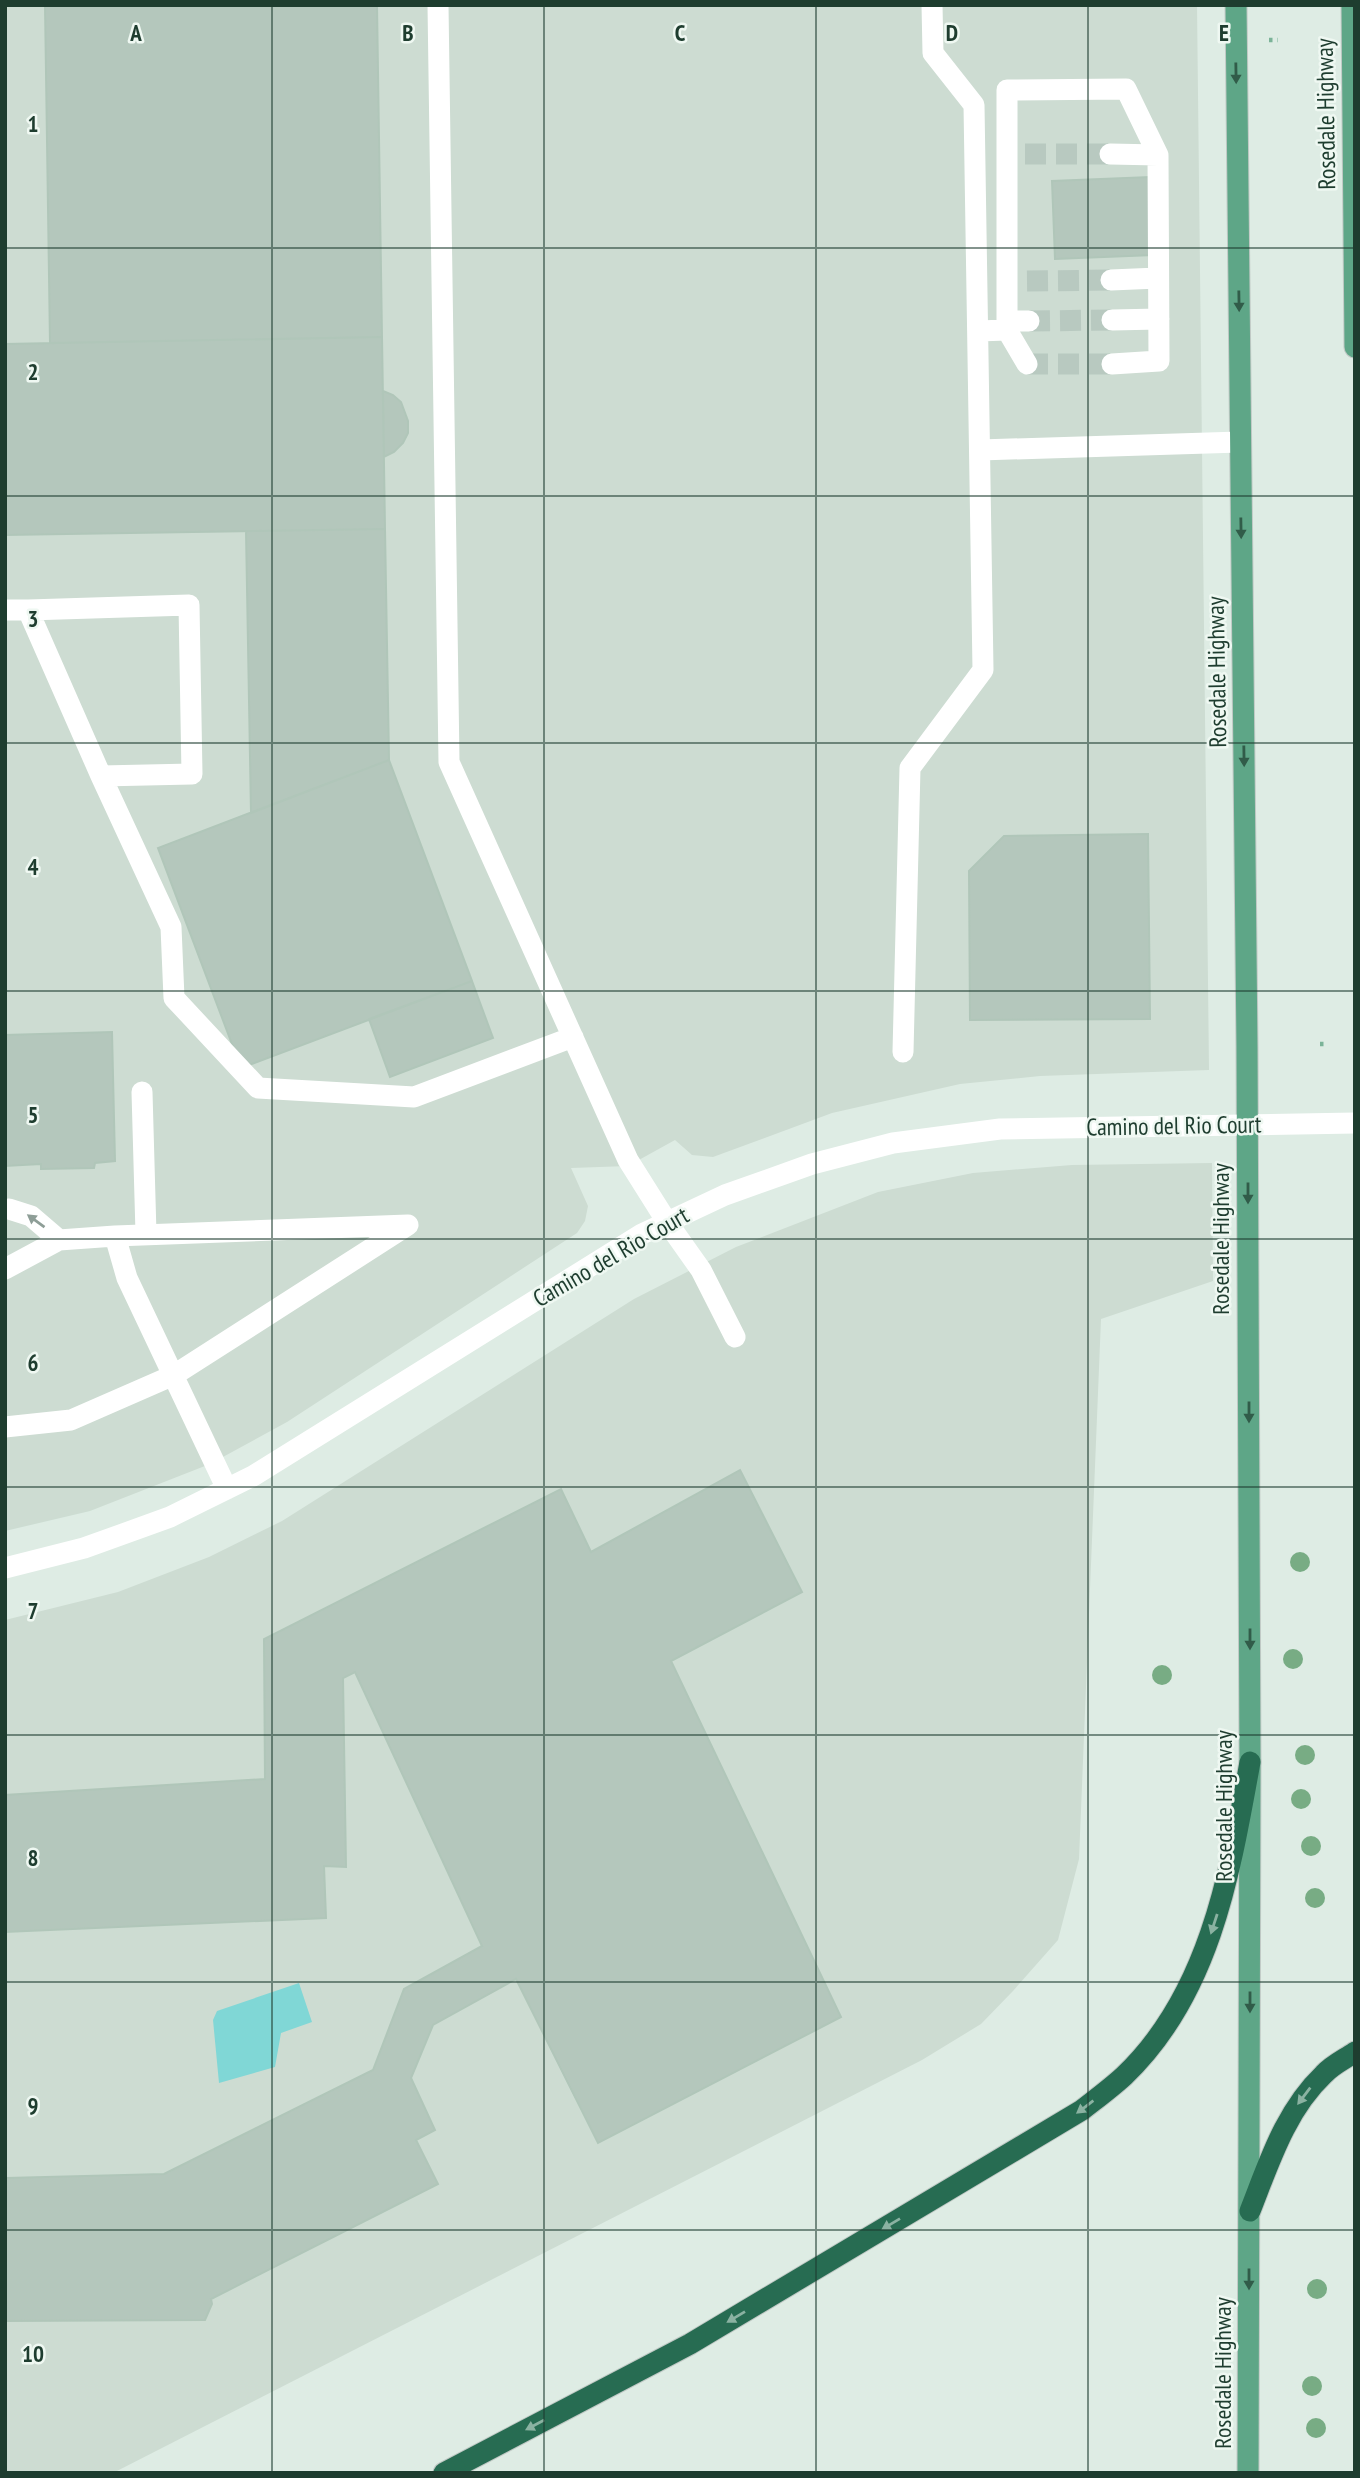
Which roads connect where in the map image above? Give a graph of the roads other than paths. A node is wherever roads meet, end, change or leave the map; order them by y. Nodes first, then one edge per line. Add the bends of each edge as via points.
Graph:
1 (438, 5) edge
2 (932, 5) edge
3 (1236, 5) edge
4 (1352, 5) edge
5 (1007, 90) junction
6 (974, 105) junction
7 (1110, 154) tunnel mouth
8 (1158, 155) junction
9 (1158, 278) junction
10 (1111, 279) tunnel mouth
11 (1159, 319) junction
12 (1112, 320) tunnel mouth
13 (1029, 321) tunnel mouth
14 (1007, 326) junction
15 (978, 331) junction
16 (1355, 347) edge
17 (1027, 364) dead end
18 (1112, 364) tunnel mouth
19 (1240, 442) junction
20 (980, 450) junction
21 (5, 610) edge
22 (28, 610) junction
23 (101, 776) junction
24 (573, 1037) junction
25 (903, 1052) dead end
26 (142, 1092) dead end
27 (1355, 1123) edge
28 (1247, 1124) junction
29 (9, 1209) dead end
30 (667, 1222) junction
31 (146, 1234) junction
32 (116, 1236) junction
33 (59, 1240) junction
34 (5, 1269) edge
35 (735, 1337) dead end
36 (174, 1375) junction
37 (5, 1427) edge
38 (227, 1489) junction
39 (5, 1568) edge
40 (1250, 1762) junction
41 (1355, 2052) edge
42 (1250, 2211) junction
43 (444, 2473) edge
44 (1248, 2473) edge

1 - 24 street via 449,762
2 - 6 street via 933,53
3 -> 19 main road, Rosedale Highway
4 - 16 main road, Rosedale Highway
5 - 6 street
5 - 8 street via 1126,89
5 - 14 street via 1016,154 1017,282
6 - 15 street
7 - 8 street
8 - 9 street
9 - 10 street
9 - 11 street
11 - 12 street
11 - 18 street via 1160,361
13 - 14 street
14 - 15 street
14 - 17 street
15 - 20 street
19 - 20 street
19 -> 28 main road, Rosedale Highway
20 - 25 street via 983,670 910,768
21 - 22 street
22 - 23 street
22 - 23 street via 189,605 192,774
23 - 24 street via 171,927 174,998 258,1088 414,1097
24 - 30 street via 628,1160
26 - 31 street
27 - 28 street, Camino del Rio Court
28 - 30 street, Camino del Rio Court via 1000,1129 894,1143 812,1164 725,1195
28 -> 40 main road, Rosedale Highway
33 -> 29 street via 32,1216
30 - 35 street via 701,1270
30 - 38 street, Camino del Rio Court
31 - 32 street
31 - 36 street via 408,1225
32 - 33 street
32 - 36 street via 127,1278
33 - 34 street
36 - 37 street via 71,1420
36 - 38 street
38 - 39 street, Camino del Rio Court via 170,1517 84,1548
40 -> 42 main road, Rosedale Highway
40 -> 43 highway via 1229,1876 1208,1942 1182,1999 1125,2075 1082,2110 690,2344
41 -> 42 highway via 1325,2071 1303,2095 1282,2131
42 -> 44 main road, Rosedale Highway

